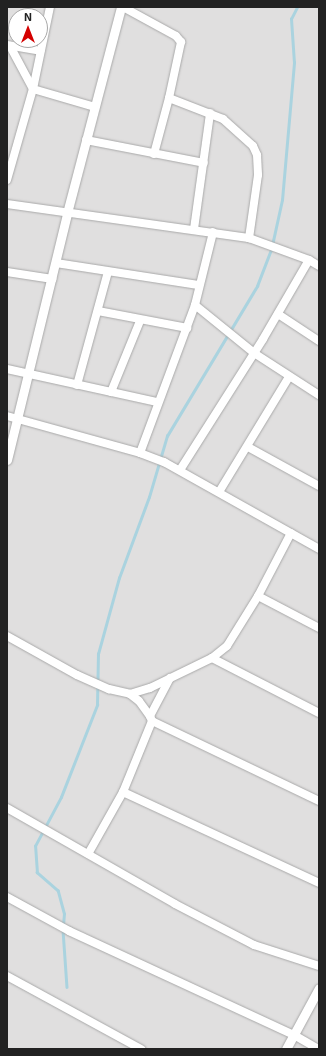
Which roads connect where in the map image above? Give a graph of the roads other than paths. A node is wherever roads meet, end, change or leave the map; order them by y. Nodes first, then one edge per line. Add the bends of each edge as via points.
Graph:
1 (50, 7) edge
2 (122, 7) edge
3 (9, 48) edge
4 (21, 48) edge
5 (40, 51) junction
6 (32, 90) junction
7 (170, 98) junction
8 (95, 108) junction
9 (210, 112) junction
10 (86, 140) junction
11 (11, 148) edge
12 (154, 154) junction
13 (204, 163) junction
14 (7, 180) edge
15 (7, 204) edge
16 (67, 213) junction
17 (194, 229) junction
18 (213, 232) junction
19 (249, 238) junction
20 (309, 260) junction
21 (56, 263) junction
22 (319, 266) edge
23 (7, 272) edge
24 (108, 272) junction
25 (52, 279) junction
26 (198, 284) junction
27 (195, 305) junction
28 (98, 312) junction
29 (278, 314) junction
30 (140, 320) junction
31 (187, 328) junction
32 (319, 341) edge
33 (254, 353) junction
34 (7, 369) edge
35 (28, 374) junction
36 (289, 377) junction
37 (77, 385) junction
38 (111, 392) junction
39 (319, 396) edge
40 (157, 402) junction
41 (7, 416) edge
42 (18, 419) junction
43 (248, 447) junction
44 (140, 453) junction
45 (7, 460) edge
46 (180, 470) junction
47 (319, 486) edge
48 (219, 492) junction
49 (291, 533) junction
50 (319, 549) edge
51 (258, 596) junction
52 (319, 628) edge
53 (7, 636) edge
54 (212, 658) junction
55 (170, 678) junction
56 (130, 694) junction
57 (319, 713) edge
58 (151, 718) junction
59 (123, 792) junction
60 (319, 801) edge
61 (7, 808) edge
62 (88, 854) junction
63 (319, 883) edge
64 (7, 897) edge
65 (319, 966) edge
66 (7, 976) edge
67 (319, 988) edge
68 (294, 1035) junction
69 (141, 1049) edge
70 (286, 1049) edge
71 (318, 1049) edge

1 - 5 street
2 - 7 street via 180,40
2 - 8 street
3 - 6 street
4 - 5 street
5 - 6 street
6 - 8 street
6 - 11 street
7 - 9 street
7 - 12 street
8 - 10 street
9 - 13 street
9 - 19 street via 248,139 257,155 258,175
10 - 12 street
10 - 16 street
11 - 14 street
12 - 13 street
13 - 17 street
15 - 16 street
16 - 17 street
16 - 21 street
17 - 18 street
18 - 19 street
18 - 26 street
19 - 20 street
20 - 22 street
20 - 29 street
21 - 24 street
21 - 25 street
23 - 25 street
24 - 26 street
24 - 28 street
25 - 35 street
26 - 27 street
27 - 31 street
27 - 33 street
28 - 30 street
28 - 37 street
29 - 32 street
29 - 33 street
30 - 31 street
30 - 38 street
31 - 40 street
33 - 36 street
33 - 46 street
34 - 35 street
35 - 37 street
35 - 42 street
36 - 39 street
36 - 43 street
37 - 38 street
38 - 40 street
40 - 44 street
41 - 42 street
42 - 44 street
42 - 45 street
43 - 47 street
43 - 48 street
44 - 46 street
46 - 48 street
48 - 49 street
49 - 50 street
49 - 51 street
51 - 52 street
51 - 54 street via 228,646
53 - 56 street via 77,675 109,689
54 - 55 street
54 - 57 street
55 - 56 street
55 - 58 street
56 - 58 street via 139,701
58 - 59 street
58 - 60 street
59 - 62 street
59 - 63 street
61 - 62 street via 41,830
62 - 65 street via 175,904 254,945
64 - 68 street via 69,931
66 - 69 street
67 - 68 street
68 - 70 street
68 - 71 street

